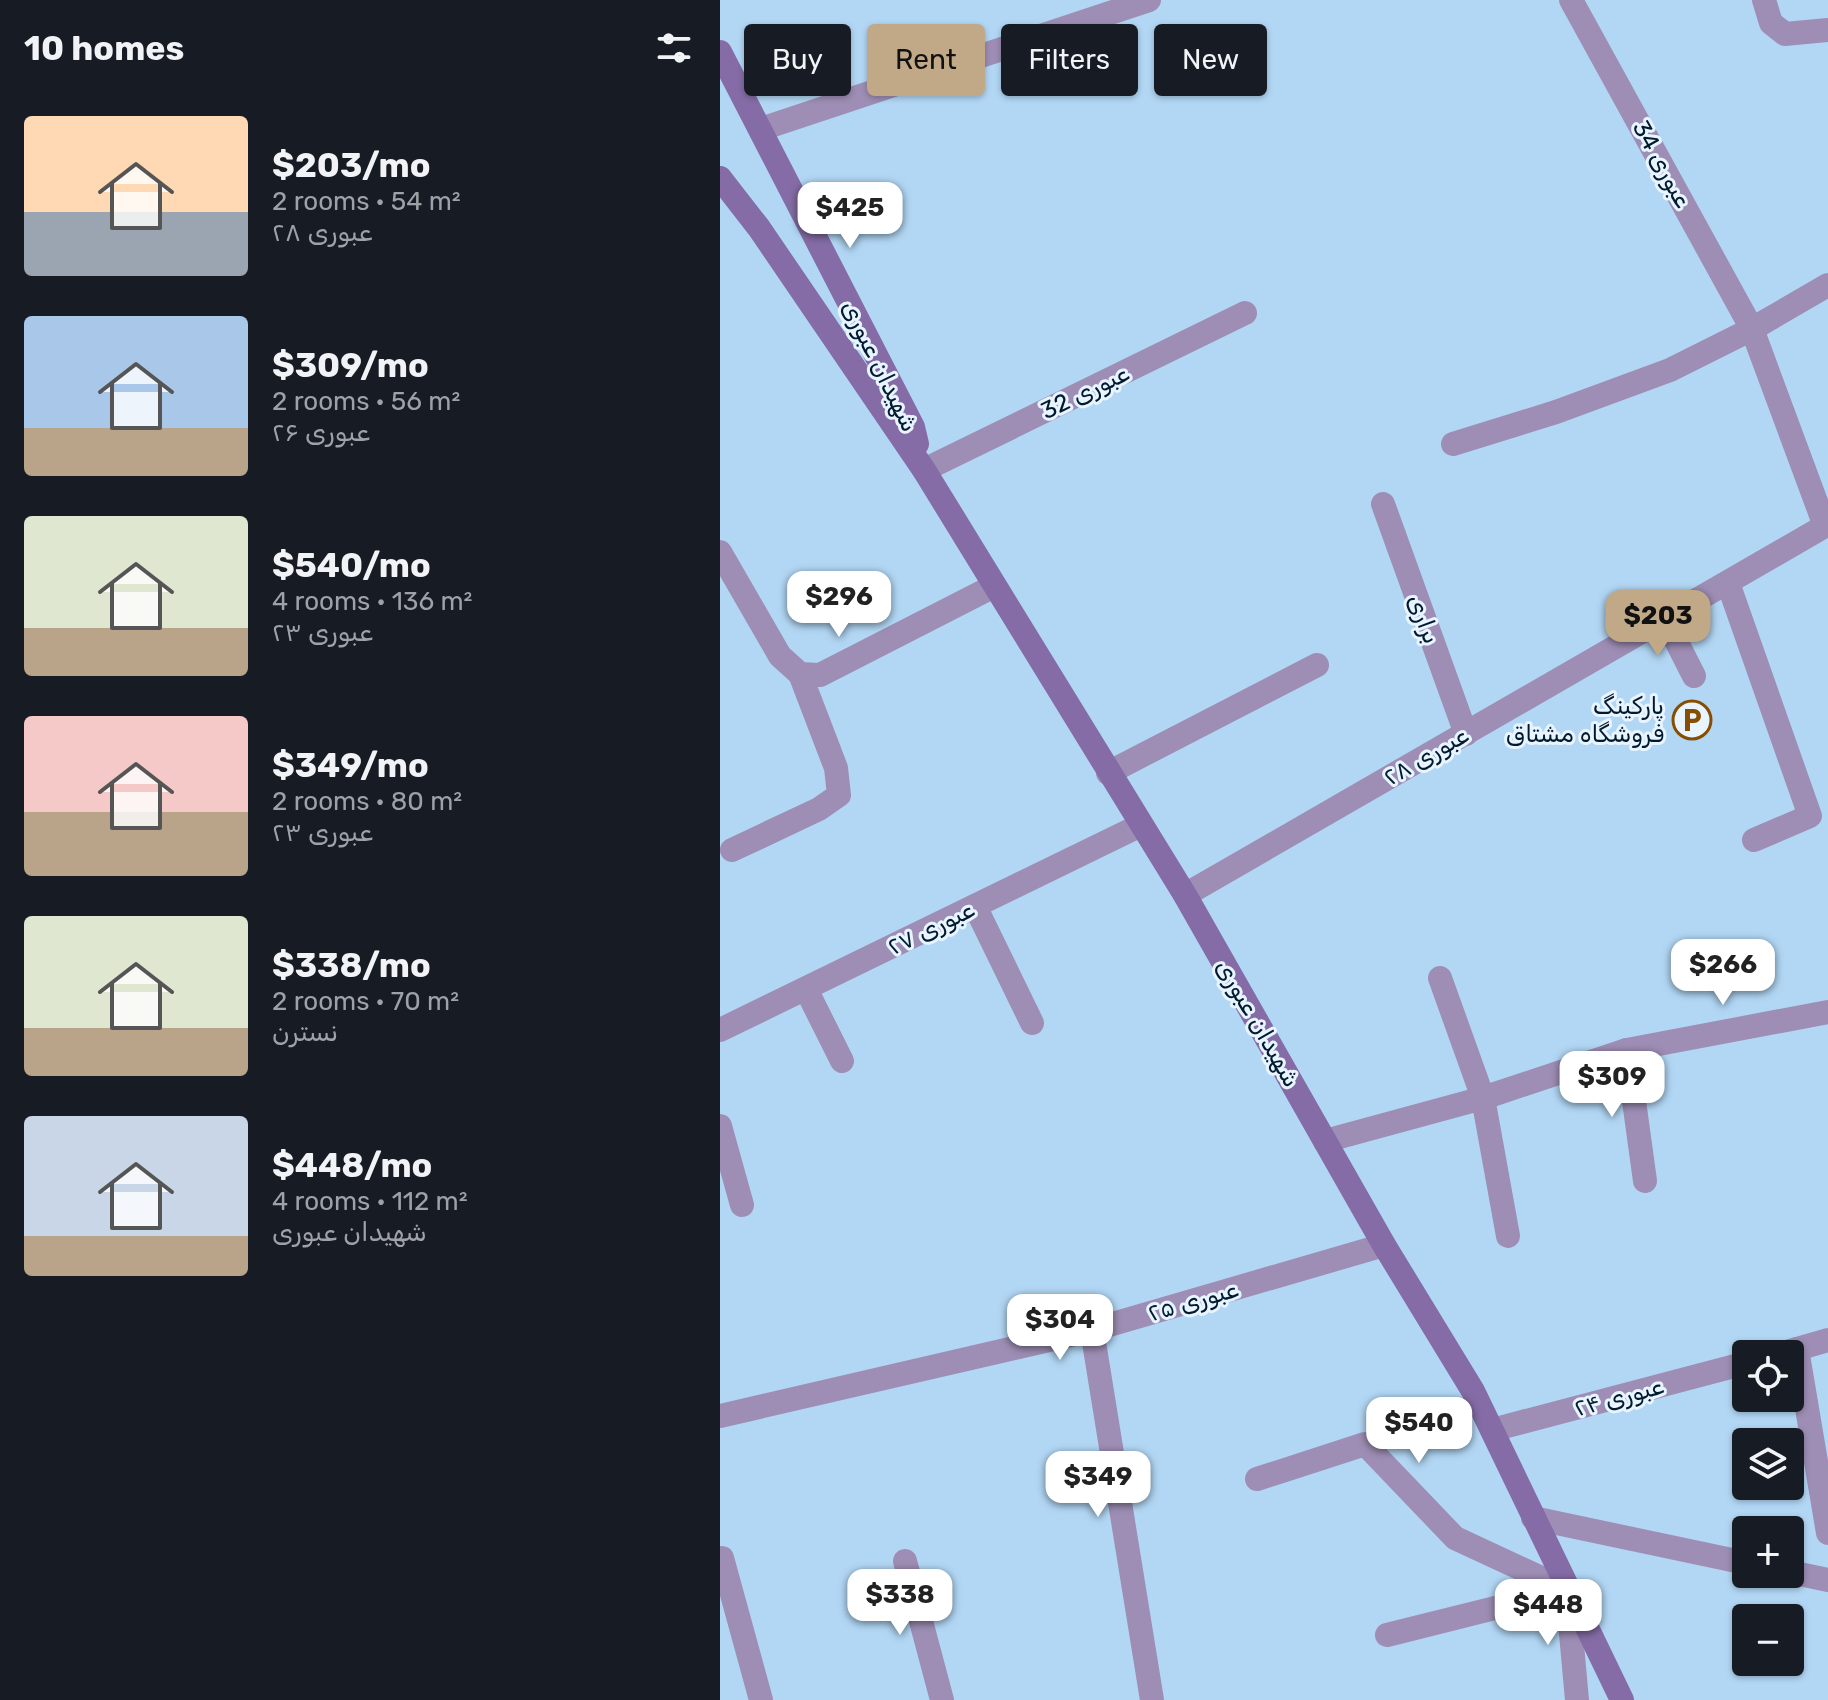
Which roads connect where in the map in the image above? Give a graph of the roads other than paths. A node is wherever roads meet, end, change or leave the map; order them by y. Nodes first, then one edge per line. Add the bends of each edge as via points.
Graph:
1 (1149, 0) edge
2 (1571, 0) edge
3 (1764, 0) edge
4 (1828, 30) edge
5 (720, 52) edge
6 (761, 129) junction
7 (720, 178) edge
8 (1828, 285) edge
9 (1245, 313) dead end
10 (1752, 329) junction
11 (1453, 444) dead end
12 (924, 470) junction
13 (1383, 504) dead end
14 (1827, 528) edge
15 (720, 552) edge
16 (1728, 583) junction
17 (994, 586) junction
18 (1665, 619) junction
19 (1317, 665) dead end
20 (800, 674) junction
21 (1694, 676) dead end
22 (1466, 734) junction
23 (1108, 773) junction
24 (1141, 825) junction
25 (1754, 840) dead end
26 (732, 850) dead end
27 (1185, 895) junction
28 (975, 906) junction
29 (1440, 978) dead end
30 (806, 989) junction
31 (1828, 1012) edge
32 (1032, 1023) dead end
33 (720, 1030) edge
34 (1627, 1050) junction
35 (842, 1061) dead end
36 (1483, 1098) junction
37 (720, 1126) edge
38 (1325, 1141) junction
39 (1645, 1181) dead end
40 (742, 1205) dead end
41 (1508, 1236) dead end
42 (1384, 1245) junction
43 (1092, 1330) junction
44 (1828, 1340) edge
45 (1804, 1347) edge
46 (1732, 1367) edge
47 (1801, 1412) edge
48 (720, 1416) edge
49 (1492, 1430) junction
50 (1257, 1479) dead end
51 (1533, 1518) junction
52 (1828, 1533) edge
53 (722, 1558) edge
54 (1732, 1560) edge
55 (905, 1561) dead end
56 (1804, 1575) edge
57 (1828, 1580) edge
58 (1567, 1590) junction
59 (1387, 1635) dead end
60 (761, 1700) edge
61 (942, 1700) edge
62 (1152, 1700) edge
63 (1577, 1700) edge
64 (1622, 1700) edge

1 - 6 street
2 - 10 street, عبوری 34
3 - 4 street via 1771,23 1785,34
5 - 6 main road, شهیدان عبوری
6 - 12 main road, شهیدان عبوری via 913,427
7 - 12 main road, شهیدان عبوری
8 - 10 street
9 - 12 street, عبوری 32
10 - 11 street via 1670,370
10 - 14 street, عبوری ۲۸
12 - 17 main road, شهیدان عبوری
13 - 22 street, براری
14 - 16 street, عبوری ۲۸
15 - 20 street via 780,656
16 - 18 street, عبوری ۲۸
16 - 25 street via 1810,816
17 - 20 street via 820,675
17 - 23 main road, شهیدان عبوری
18 - 21 street
18 - 22 street, عبوری ۲۸
19 - 23 street
20 - 26 street via 836,768 839,795
22 - 27 street, عبوری ۲۸
23 - 24 main road, شهیدان عبوری
24 - 27 main road, شهیدان عبوری
24 - 28 street, عبوری ۲۷
27 - 38 main road, شهیدان عبوری
28 - 30 street, عبوری ۲۷
28 - 32 street
29 - 36 street
30 - 33 street, عبوری ۲۷
30 - 35 street
31 - 34 street
34 - 36 street
34 - 39 street
36 - 38 street
36 - 41 street
37 - 40 street
38 - 42 main road, شهیدان عبوری
42 - 43 street, عبوری ۲۵
42 - 49 main road, شهیدان عبوری
43 - 48 street, عبوری ۲۵
43 - 62 street
44 - 45 street
46 - 49 street, عبوری ۲۴
47 - 52 street
49 - 51 main road, شهیدان عبوری
50 - 58 street via 1365,1444 1455,1538
51 - 54 street
51 - 58 main road, شهیدان عبوری
53 - 60 street
55 - 61 street
56 - 57 street
58 - 59 street
58 - 63 street, شهیدان عبوری
58 - 64 main road, شهیدان عبوری

